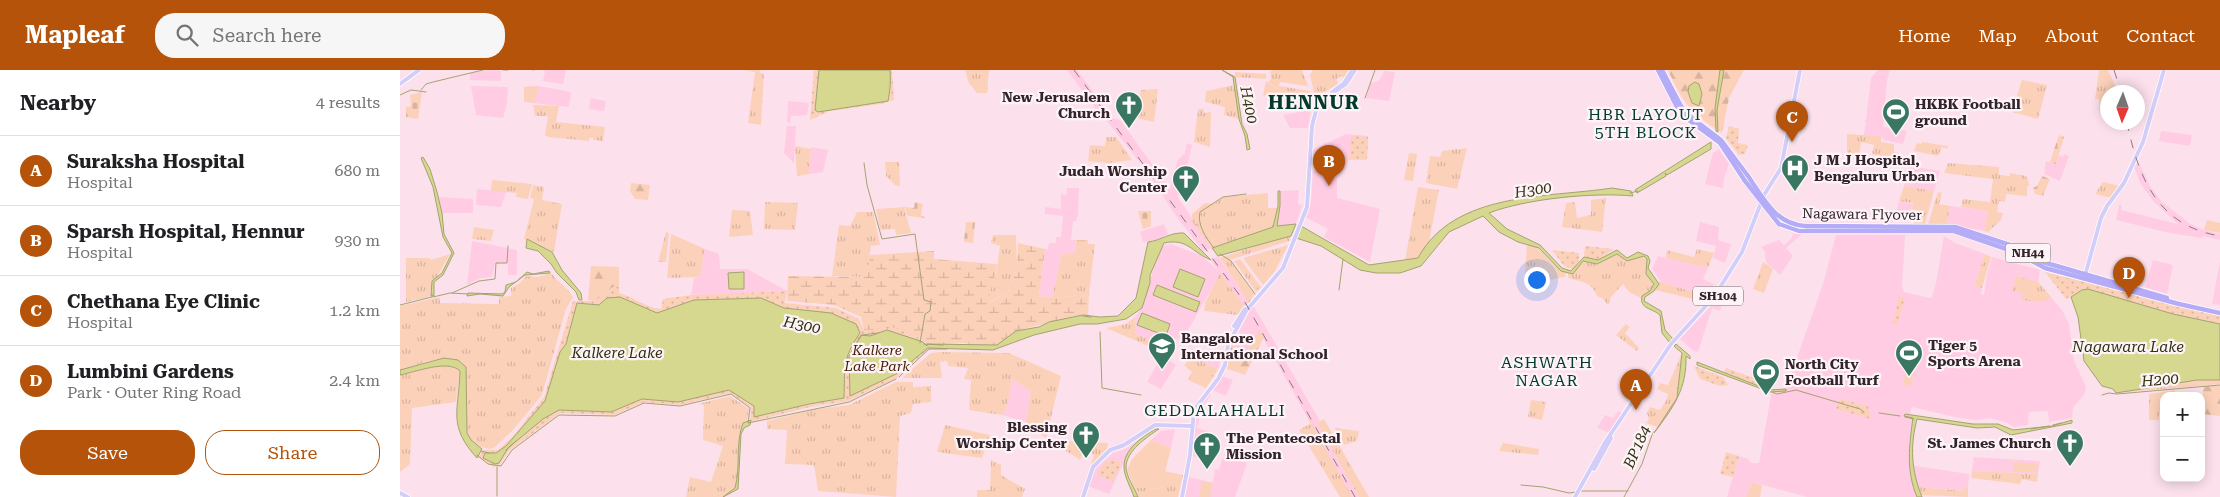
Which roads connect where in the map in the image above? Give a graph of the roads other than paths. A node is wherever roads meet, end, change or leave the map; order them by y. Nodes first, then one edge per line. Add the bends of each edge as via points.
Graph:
1 (418, 70) edge
2 (1354, 70) edge
3 (1660, 70) edge
4 (1801, 70) edge
5 (2164, 70) edge
6 (400, 83) edge
7 (1746, 178) junction
8 (1814, 231) junction
9 (1800, 233) dead end
10 (2086, 272) dead end
11 (2127, 288) junction
12 (2220, 312) edge
13 (1192, 427) junction
14 (400, 493) edge
15 (408, 497) edge
16 (1083, 497) edge
17 (1181, 497) edge
18 (1576, 497) edge

1 - 6 main road
2 - 13 main road via 1344,83 1318,100 1314,108 1306,200 1293,238 1280,267 1235,330 1218,379 1194,410
3 - 7 highway, Nagawara Flyover / NH44 via 1677,107 1690,121 1720,139
4 - 18 main road, SH104 via 1781,168 1764,196 1749,241 1726,284 1707,310 1673,343
5 - 10 main road via 2146,134 2122,187 2107,206
7 - 8 highway, Nagawara Flyover / NH44, bridge via 1776,222 1794,230
7 - 11 highway, Nagawara Flyover / NH44, bridge via 1775,214 1793,224 1946,226 1983,235 2044,262
8 - 9 highway
8 - 11 highway, NH44 via 1952,231 2015,252 2040,266
11 - 12 highway, NH44
13 - 16 main road via 1160,426 1111,452 1094,467
13 - 17 main road
14 - 15 main road

